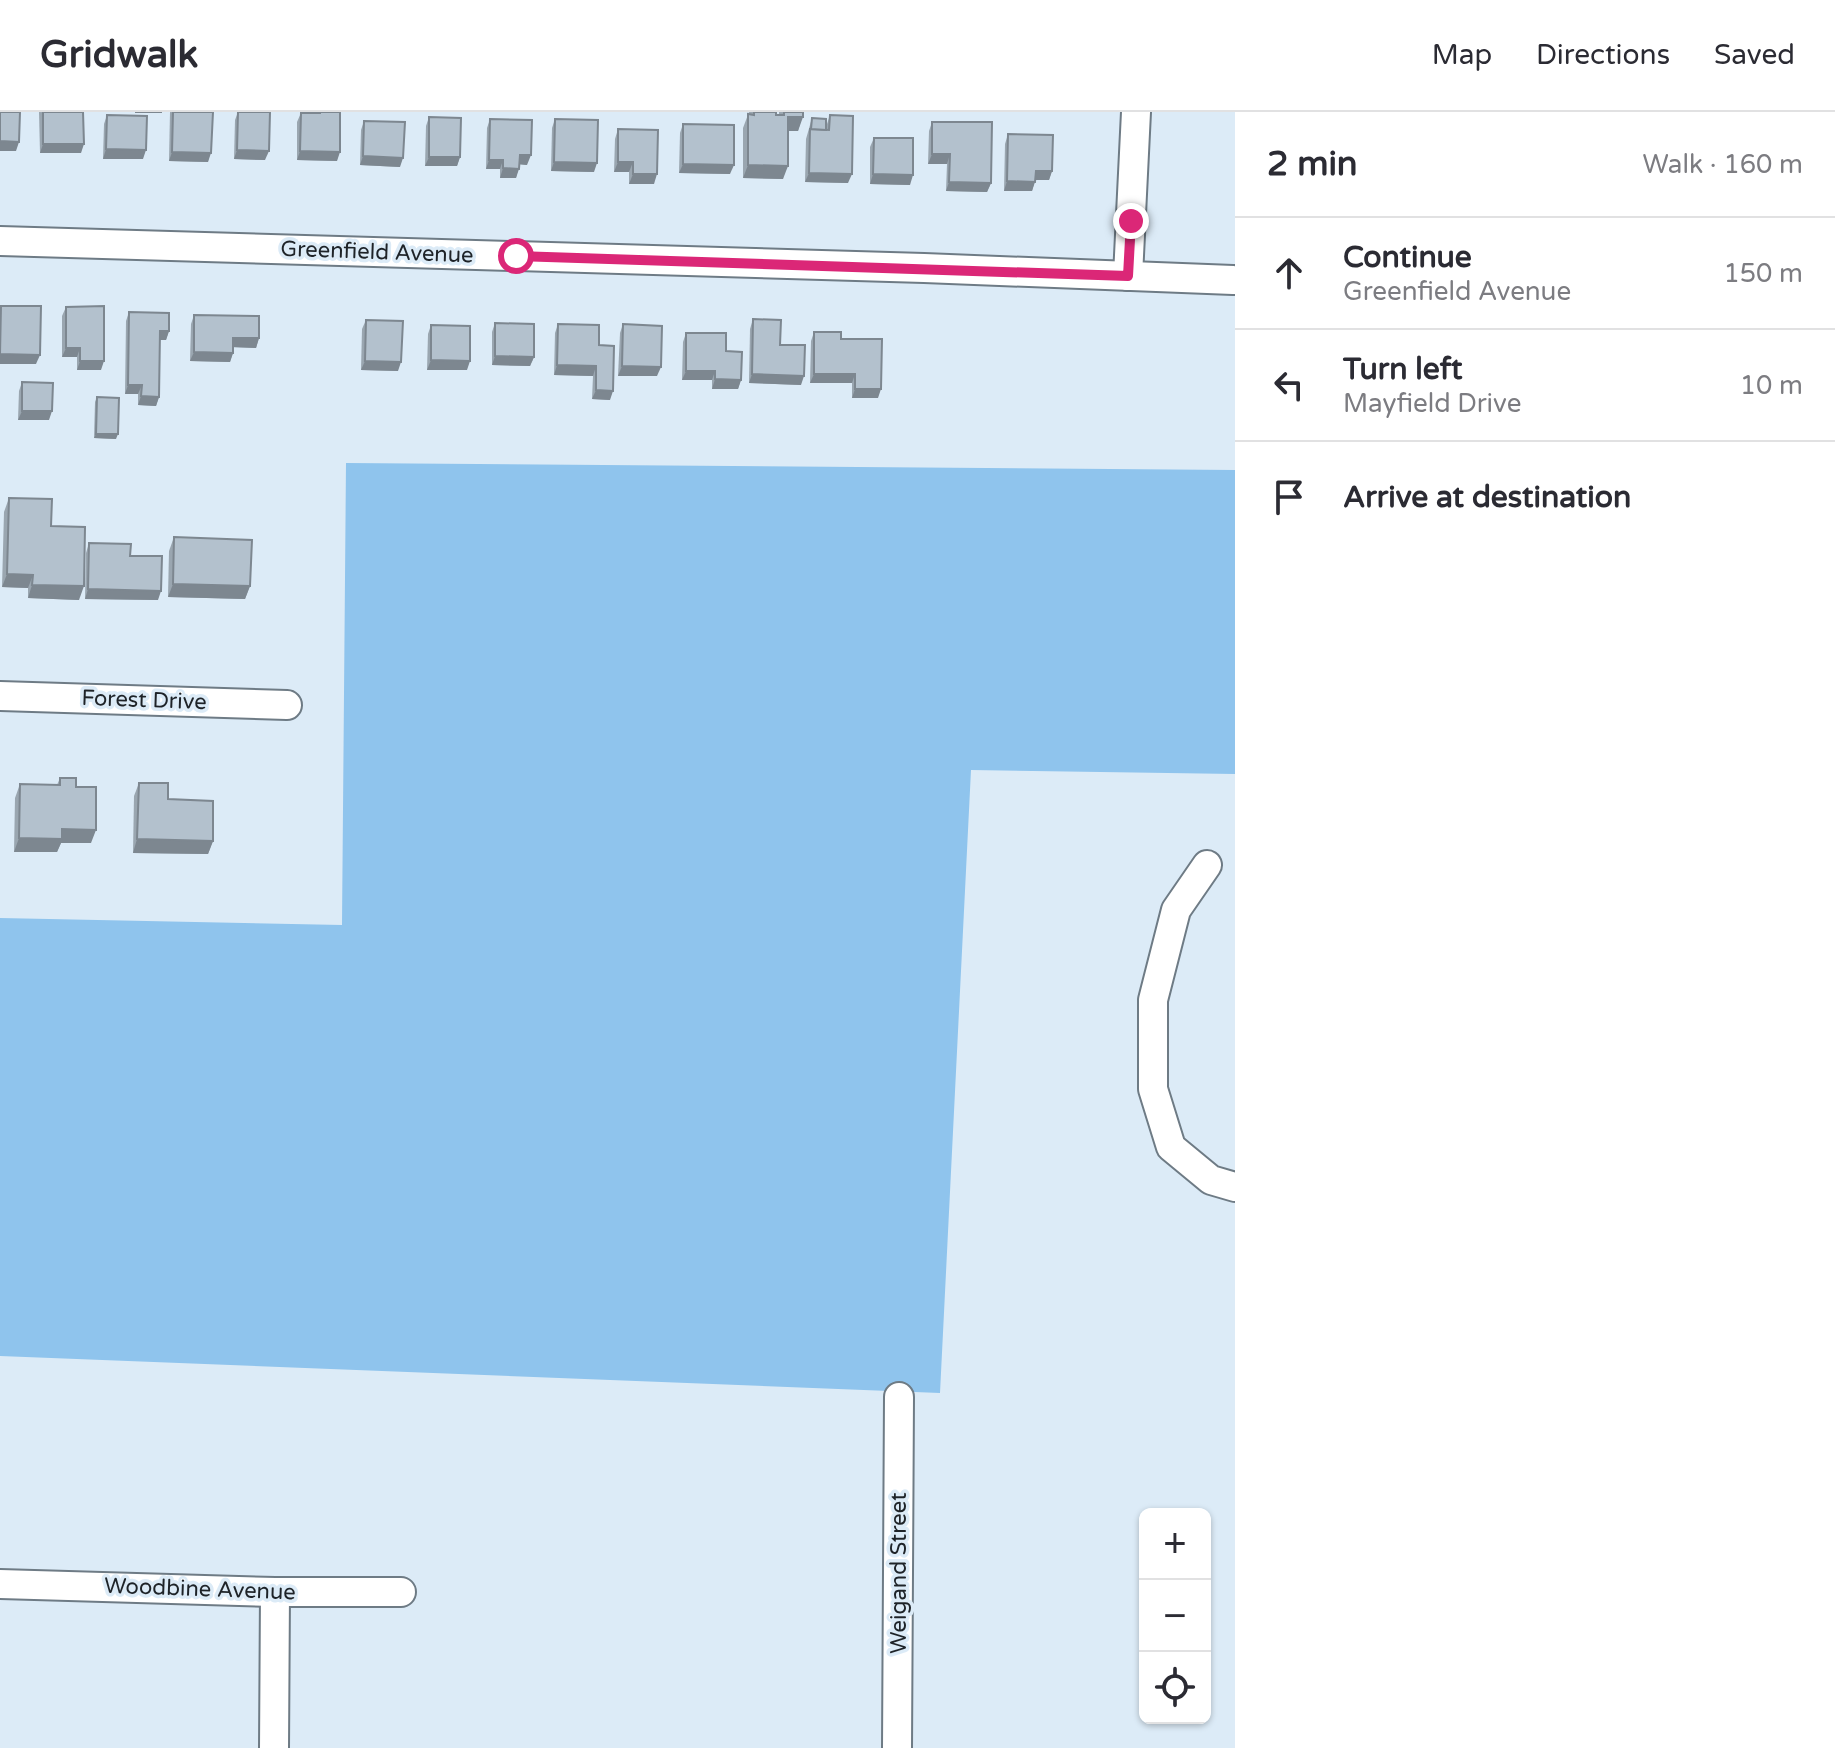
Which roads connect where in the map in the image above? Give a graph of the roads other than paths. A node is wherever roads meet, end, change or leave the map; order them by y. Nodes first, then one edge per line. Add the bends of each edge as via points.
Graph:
1 (1136, 112) edge
2 (0, 241) edge
3 (1128, 276) junction
4 (1233, 280) edge
5 (0, 696) edge
6 (287, 705) dead end
7 (1207, 865) dead end
8 (1235, 1187) edge
9 (899, 1397) dead end
10 (0, 1584) edge
11 (275, 1592) junction
12 (401, 1592) dead end
13 (274, 1748) edge
14 (897, 1748) edge

1 - 3 street
2 - 3 street, Greenfield Avenue
3 - 4 street, Greenfield Avenue
5 - 6 street, Forest Drive
7 - 8 street via 1176,910 1153,1000 1153,1089 1171,1147 1211,1180
9 - 14 street, Weigand Street
10 - 11 street, Woodbine Avenue
11 - 12 street, Woodbine Avenue
11 - 13 street

